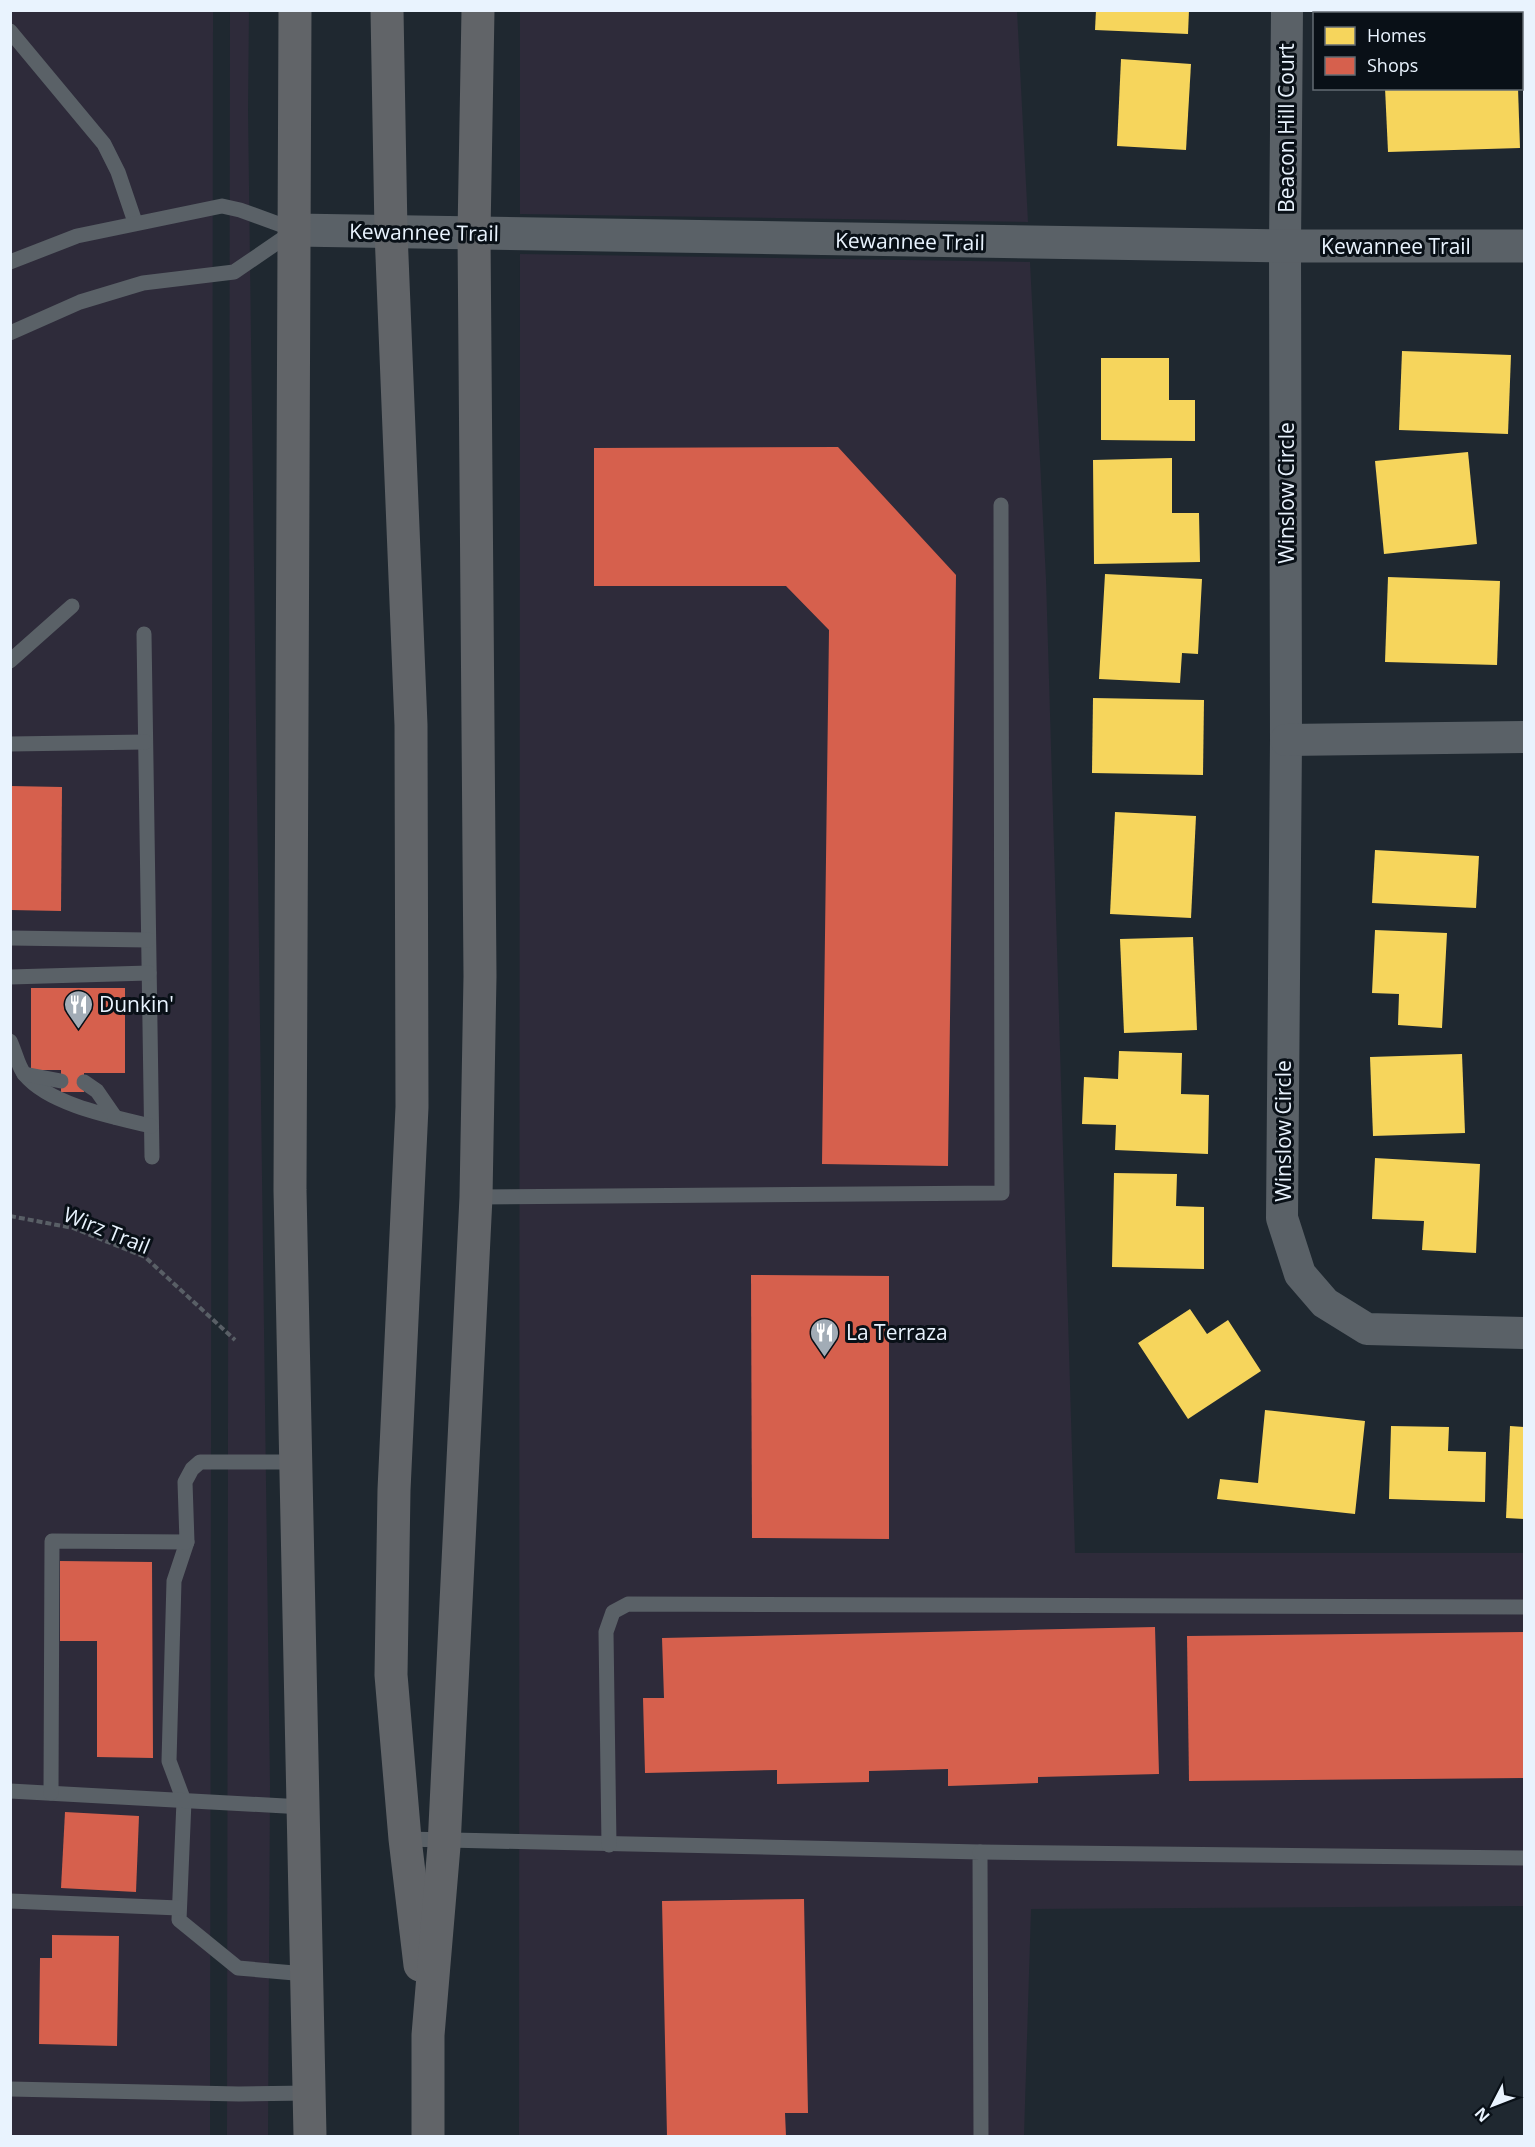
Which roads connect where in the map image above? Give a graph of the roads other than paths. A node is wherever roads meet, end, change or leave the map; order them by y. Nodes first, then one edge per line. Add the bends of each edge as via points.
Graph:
1 (295, 10) edge
2 (387, 10) edge
3 (478, 10) edge
4 (1287, 10) edge
5 (10, 31) edge
6 (135, 222) junction
7 (295, 230) junction
8 (391, 232) junction
9 (474, 233) junction
10 (1285, 246) junction
11 (1524, 246) edge
12 (10, 262) edge
13 (10, 333) edge
14 (1001, 505) dead end
15 (72, 606) dead end
16 (144, 634) dead end
17 (10, 661) edge
18 (1524, 737) edge
19 (1286, 740) junction
20 (145, 742) junction
21 (10, 744) edge
22 (10, 938) edge
23 (148, 940) junction
24 (148, 973) junction
25 (10, 977) edge
26 (10, 1041) edge
27 (24, 1074) junction
28 (61, 1081) dead end
29 (84, 1082) dead end
30 (115, 1117) junction
31 (151, 1125) junction
32 (152, 1157) dead end
33 (476, 1197) junction
34 (1524, 1333) edge
35 (296, 1462) junction
36 (187, 1542) junction
37 (1524, 1607) edge
38 (10, 1791) edge
39 (51, 1794) junction
40 (184, 1802) junction
41 (303, 1807) junction
42 (405, 1839) junction
43 (444, 1841) junction
44 (609, 1845) junction
45 (980, 1852) junction
46 (1524, 1858) edge
47 (10, 1900) edge
48 (179, 1908) junction
49 (306, 1974) junction
50 (428, 2035) junction
51 (10, 2089) edge
52 (309, 2093) junction
53 (310, 2136) edge
54 (428, 2136) edge
55 (981, 2136) edge

1 - 7 main road
2 - 8 main road
3 - 9 main road
4 - 10 street, Beacon Hill Court
5 - 6 lane via 104,144 118,171
6 - 7 lane via 222,206
6 - 12 lane via 77,236
7 - 8 street, Kewannee Trail
7 - 13 lane via 234,272 143,283 80,302
7 - 35 main road via 290,1190
8 - 9 street, Kewannee Trail
8 - 42 main road via 411,725 412,1107 394,1490 391,1675
9 - 10 street, Kewannee Trail
9 - 33 main road via 480,976
10 - 11 street, Kewannee Trail
10 - 19 street, Winslow Circle
14 - 33 lane via 1002,1193
15 - 17 lane
16 - 20 lane
18 - 19 street
19 - 34 street, Winslow Circle via 1282,1218 1300,1274 1325,1303 1367,1329
20 - 21 lane
20 - 23 lane
22 - 23 lane
23 - 24 lane
24 - 25 lane
24 - 31 lane
26 - 27 lane
27 - 28 lane
27 - 30 lane via 42,1091
29 - 30 lane via 97,1091
30 - 31 lane
31 - 32 lane
33 - 43 main road
35 - 36 lane via 200,1462 185,1482
35 - 41 main road
36 - 39 lane via 52,1540
36 - 40 lane via 174,1581 169,1761
37 - 44 lane via 628,1604 613,1612 606,1632
38 - 39 lane
39 - 40 lane
40 - 41 lane
40 - 48 lane
41 - 49 main road
42 - 43 lane
42 - 50 main road
43 - 44 lane
43 - 50 main road
44 - 45 lane
45 - 46 lane
45 - 55 lane
47 - 48 lane
48 - 49 lane via 179,1920 238,1968
49 - 52 main road
50 - 54 main road
51 - 52 lane
52 - 53 main road

